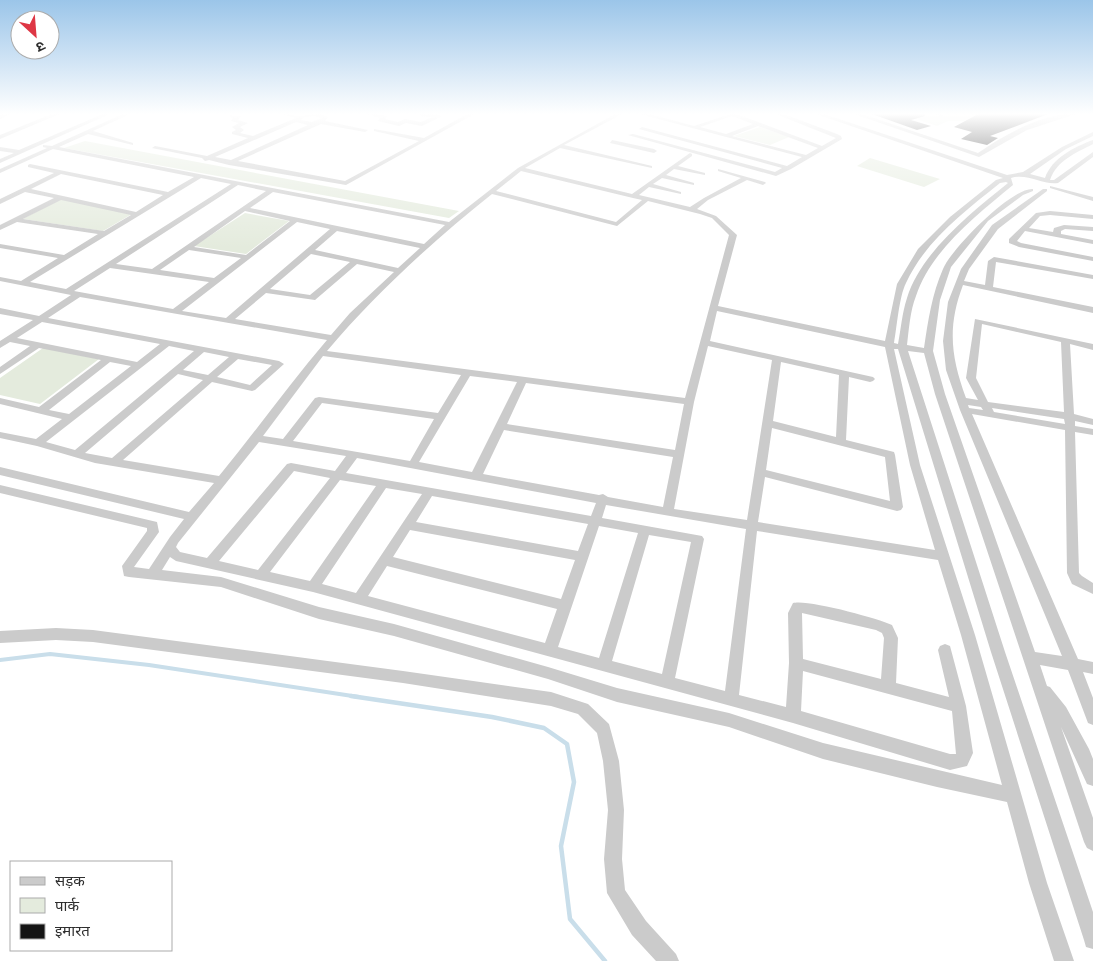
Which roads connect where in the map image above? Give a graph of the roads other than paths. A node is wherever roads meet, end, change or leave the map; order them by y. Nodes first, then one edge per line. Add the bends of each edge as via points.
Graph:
1 (19, 158) edge
2 (30, 158) edge
3 (48, 158) edge
4 (108, 158) edge
5 (199, 158) edge
6 (240, 158) edge
7 (392, 158) edge
8 (539, 158) edge
9 (608, 158) edge
10 (643, 158) edge
11 (689, 158) dead end
12 (713, 158) edge
13 (753, 158) edge
14 (807, 158) edge
15 (948, 158) edge
16 (951, 158) edge
17 (1049, 158) edge
18 (1065, 158) edge
19 (1087, 158) edge
20 (204, 159) joint
21 (1084, 160) junction
22 (1093, 162) edge
23 (229, 163) junction
24 (634, 164) junction
25 (0, 166) edge
26 (30, 166) junction
27 (650, 167) dead end
28 (673, 167) junction
29 (789, 168) junction
30 (520, 169) junction
31 (22, 170) dead end
32 (720, 170) dead end
33 (0, 171) edge
34 (61, 172) junction
35 (703, 174) dead end
36 (732, 174) junction
37 (1025, 174) junction
38 (201, 175) junction
39 (660, 176) junction
40 (746, 178) junction
41 (1010, 179) junction
42 (238, 182) junction
43 (763, 183) dead end
44 (692, 184) dead end
45 (648, 185) junction
46 (1049, 185) junction
47 (273, 189) junction
48 (25, 190) junction
49 (1031, 190) junction
50 (491, 192) junction
51 (679, 193) dead end
52 (170, 195) junction
53 (633, 196) junction
54 (60, 197) junction
55 (647, 199) junction
56 (706, 199) junction
57 (1093, 199) edge
58 (0, 202) edge
59 (692, 209) junction
60 (244, 210) junction
61 (137, 214) junction
62 (1093, 217) edge
63 (16, 220) junction
64 (296, 220) junction
65 (1001, 223) junction
66 (450, 224) junction
67 (0, 228) edge
68 (1024, 228) junction
69 (335, 229) junction
70 (1093, 229) edge
71 (104, 234) junction
72 (1057, 235) junction
73 (1093, 242) edge
74 (0, 246) edge
75 (426, 247) junction
76 (188, 248) junction
77 (309, 251) junction
78 (65, 257) junction
79 (246, 257) junction
80 (1093, 259) edge
81 (356, 261) junction
82 (108, 265) junction
83 (400, 271) junction
84 (153, 272) junction
85 (1093, 277) edge
86 (0, 279) edge
87 (215, 281) junction
88 (960, 282) junction
89 (23, 283) junction
90 (989, 288) junction
91 (262, 290) junction
92 (68, 291) junction
93 (80, 293) junction
94 (714, 308) junction
95 (1093, 310) edge
96 (175, 312) junction
97 (1, 313) edge
98 (39, 319) junction
99 (229, 320) junction
100 (332, 338) junction
101 (1065, 341) junction
102 (4, 342) edge
103 (168, 343) junction
104 (704, 343) junction
105 (37, 344) junction
106 (895, 345) junction
107 (1093, 347) edge
108 (202, 349) junction
109 (928, 351) junction
110 (320, 353) junction
111 (236, 356) junction
112 (108, 359) junction
113 (777, 360) junction
114 (139, 365) junction
115 (0, 370) edge
116 (176, 371) junction
117 (467, 373) junction
118 (844, 374) junction
119 (210, 378) junction
120 (870, 379) dead end
121 (523, 380) junction
122 (0, 401) edge
123 (689, 402) junction
124 (984, 404) junction
125 (964, 406) junction
126 (41, 411) junction
127 (990, 414) junction
128 (441, 417) junction
129 (71, 418) junction
130 (1069, 421) junction
131 (1093, 422) edge
132 (767, 423) junction
133 (501, 426) junction
134 (1093, 432) edge
135 (0, 436) edge
136 (256, 438) junction
137 (286, 442) junction
138 (841, 442) junction
139 (38, 443) junction
140 (76, 454) junction
141 (354, 454) junction
142 (679, 454) junction
143 (114, 462) junction
144 (413, 464) junction
145 (0, 472) edge
146 (760, 472) junction
147 (337, 476) junction
148 (476, 476) junction
149 (222, 480) junction
150 (383, 484) junction
151 (0, 489) edge
152 (429, 492) junction
153 (603, 498) junction
154 (668, 512) junction
155 (192, 516) junction
156 (595, 521) junction
157 (407, 525) junction
158 (752, 525) junction
159 (645, 529) junction
160 (170, 548) junction
161 (943, 556) junction
162 (582, 557) junction
163 (384, 560) junction
164 (209, 564) junction
165 (152, 575) junction
166 (260, 575) junction
167 (313, 587) junction
168 (1093, 589) edge
169 (359, 599) junction
170 (565, 606) junction
171 (0, 637) edge
172 (946, 650) dead end
173 (550, 651) junction
174 (1030, 657) junction
175 (796, 664) junction
176 (604, 665) junction
177 (1073, 665) junction
178 (1093, 668) edge
179 (666, 682) junction
180 (1040, 686) junction
181 (888, 688) junction
182 (731, 699) junction
183 (959, 706) junction
184 (793, 716) junction
185 (1093, 718) edge
186 (1093, 778) edge
187 (1013, 794) junction
188 (1093, 842) edge
189 (1093, 940) edge
190 (669, 961) edge
191 (1064, 961) edge

1 - 25 street
2 - 33 street
3 - 26 street
4 - 38 street
5 - 20 street
6 - 23 street
7 - 23 street via 346,183
8 - 30 street
9 - 24 street
10 - 24 street
11 - 28 street
12 - 29 street via 774,174
13 - 29 street
14 - 29 street
15 - 41 street
16 - 41 street
17 - 37 street
18 - 46 street via 1050,171
19 - 21 street
20 - 23 street
21 - 22 street
21 - 46 street
24 - 27 street
26 - 31 street
26 - 34 street
28 - 35 street
28 - 39 street
30 - 50 street
30 - 53 street
32 - 36 street
34 - 48 street
34 - 52 street
36 - 40 street
36 - 56 street
37 - 41 street
37 - 46 street
38 - 42 street
38 - 52 street
39 - 44 street
39 - 45 street
40 - 43 street
40 - 56 street
41 - 49 street
41 - 106 street via 928,262
42 - 47 street
42 - 82 street
45 - 51 street
45 - 53 street
46 - 49 street
46 - 57 street
46 - 65 street
47 - 60 street
47 - 66 street
48 - 54 street
48 - 58 street
49 - 109 street via 986,220 947,267 936,300
50 - 55 street via 617,224
50 - 66 street
52 - 61 street
53 - 55 street
54 - 61 street
54 - 63 street
55 - 59 street
56 - 59 street
59 - 94 street via 714,216 733,234
60 - 64 street
60 - 76 street
61 - 71 street
62 - 68 street via 1042,213
63 - 67 street
63 - 71 street
64 - 69 street
64 - 79 street
65 - 68 street
65 - 88 street via 965,269
66 - 75 street
68 - 72 street
68 - 80 street via 1012,241 1014,243
69 - 75 street
69 - 77 street
70 - 72 street via 1064,227 1057,230
71 - 78 street
72 - 73 street
74 - 78 street
75 - 83 street
76 - 79 street
76 - 84 street
77 - 81 street
77 - 91 street
78 - 89 street
79 - 87 street
81 - 83 street
81 - 91 street via 312,298
82 - 84 street
82 - 92 street
83 - 100 street
84 - 87 street
85 - 90 street via 994,259
86 - 89 street
87 - 96 street
88 - 90 street
88 - 125 street via 952,302 947,341 951,370
89 - 92 street
90 - 95 street
91 - 99 street
92 - 93 street
93 - 96 street
93 - 98 street
94 - 104 street
94 - 106 street
96 - 99 street
97 - 98 street
98 - 102 street
98 - 103 street
99 - 100 street
100 - 110 street
101 - 107 street
101 - 124 street via 978,321 971,378
101 - 130 street
102 - 105 street
103 - 108 street
103 - 114 street
104 - 113 street
104 - 123 street
105 - 112 street
105 - 115 street
106 - 109 street
106 - 161 street via 915,465
106 - 189 street
108 - 111 street
108 - 116 street
109 - 174 street
110 - 117 street
110 - 136 street
111 - 119 street
111 - 119 street via 279,364 252,388
112 - 114 street
112 - 126 street
113 - 118 street
113 - 132 street
114 - 129 street
116 - 119 street
116 - 140 street
117 - 121 street
117 - 128 street
118 - 120 street
118 - 138 street
119 - 143 street
121 - 123 street
121 - 133 street
122 - 126 street
123 - 142 street
124 - 125 street
124 - 127 street
124 - 130 street
125 - 127 street
125 - 177 street
126 - 129 street
127 - 130 street
128 - 137 street via 319,400
128 - 144 street
129 - 139 street
130 - 131 street
130 - 134 street
130 - 168 street via 1073,573 1077,580
132 - 138 street
132 - 146 street
133 - 142 street
133 - 148 street
135 - 139 street
136 - 137 street
136 - 149 street
137 - 141 street
138 - 146 street via 890,455 897,507
139 - 140 street
140 - 143 street
141 - 144 street
141 - 147 street
142 - 154 street
143 - 149 street
144 - 148 street
145 - 155 street
146 - 158 street
147 - 150 street
147 - 164 street via 291,467
147 - 166 street
148 - 153 street
149 - 155 street
150 - 152 street
150 - 167 street
151 - 165 street via 152,525 153,532 128,566 129,572
152 - 156 street
152 - 157 street
153 - 154 street
153 - 156 street
154 - 158 street
155 - 160 street
156 - 159 street
156 - 162 street
157 - 162 street
157 - 163 street
158 - 161 street
158 - 182 street
159 - 176 street
159 - 179 street via 698,539
160 - 164 street via 176,556
160 - 165 street
161 - 187 street
162 - 170 street
163 - 169 street
163 - 170 street
164 - 166 street
165 - 187 street via 221,582 319,613 394,630 617,695 729,720 823,751
166 - 167 street
167 - 169 street
169 - 173 street
170 - 173 street
171 - 190 street via 93,636 551,699 582,709 604,729 611,761 616,810 616,893 639,928
172 - 183 street
173 - 176 street
174 - 177 street
174 - 180 street
175 - 181 street
175 - 181 street via 795,613 798,607 879,625 887,629 891,638
175 - 184 street
176 - 179 street
177 - 178 street
177 - 185 street
179 - 182 street
180 - 186 street via 1061,710
180 - 188 street
181 - 183 street
182 - 184 street
183 - 184 street via 965,753 961,761 950,762
187 - 191 street

